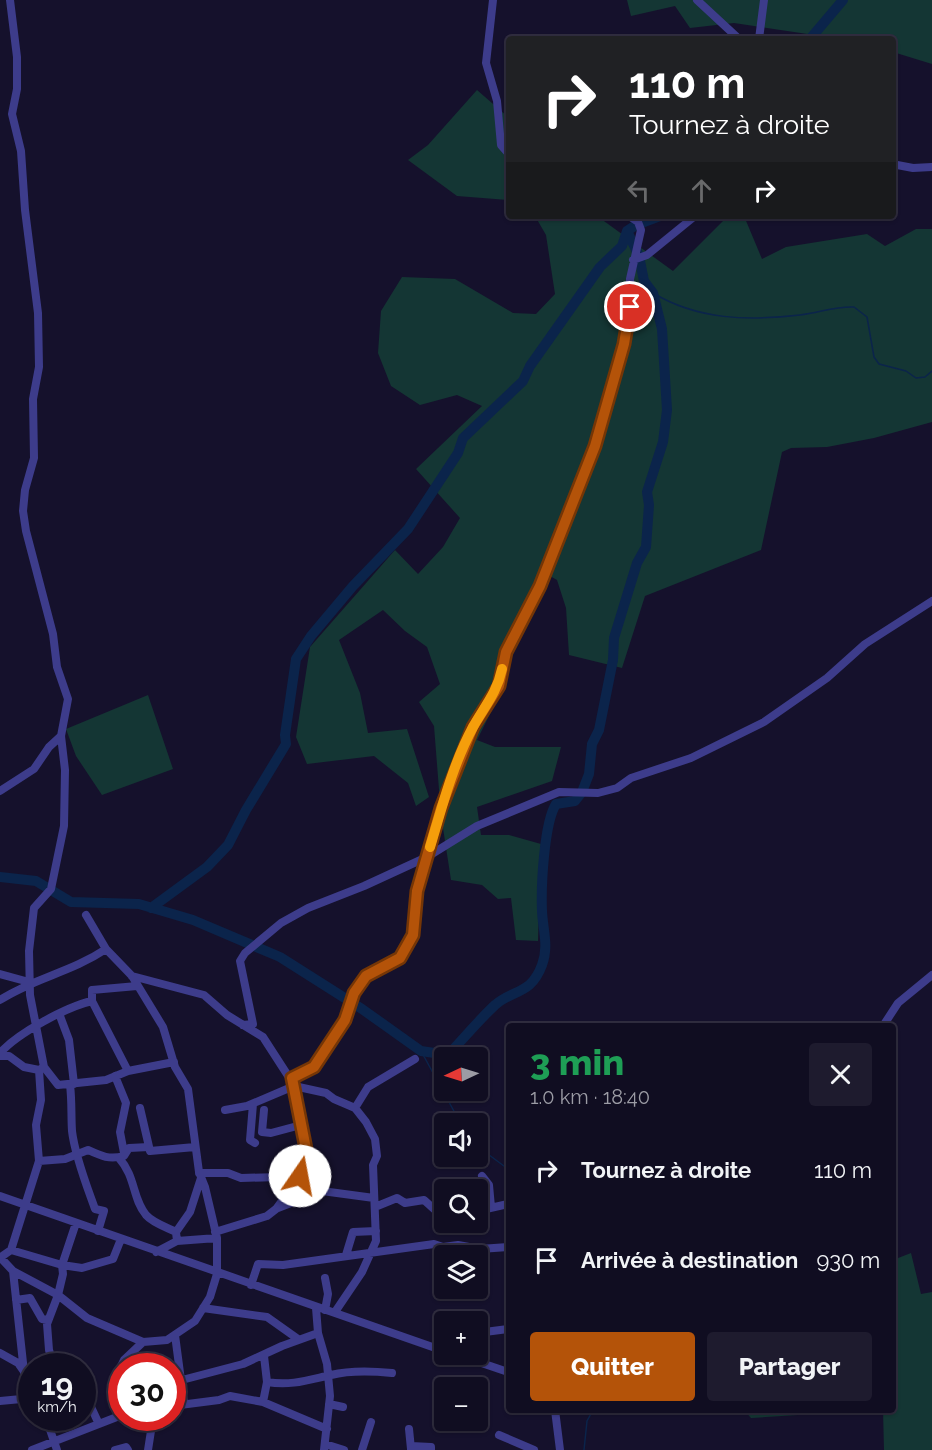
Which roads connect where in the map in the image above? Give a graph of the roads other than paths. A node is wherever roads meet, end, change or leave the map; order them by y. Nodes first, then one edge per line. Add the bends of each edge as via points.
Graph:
1 (10, 0) edge
2 (493, 0) edge
3 (697, 0) edge
4 (764, 0) edge
5 (736, 36) edge
6 (759, 36) edge
7 (506, 151) edge
8 (896, 165) edge
9 (932, 167) edge
10 (634, 219) edge
11 (690, 219) edge
12 (633, 260) junction
13 (932, 601) edge
14 (61, 736) junction
15 (0, 790) edge
16 (426, 857) junction
17 (86, 915) dead end
18 (106, 950) junction
19 (0, 974) edge
20 (932, 975) edge
21 (132, 976) junction
22 (29, 982) junction
23 (137, 986) junction
24 (0, 1000) edge
25 (92, 1001) junction
26 (60, 1016) junction
27 (885, 1023) edge
28 (243, 1025) junction
29 (38, 1027) junction
30 (0, 1054) edge
31 (415, 1059) dead end
32 (174, 1062) junction
33 (42, 1069) junction
34 (128, 1071) junction
35 (115, 1076) junction
36 (293, 1082) junction
37 (72, 1084) junction
38 (253, 1104) junction
39 (141, 1108) dead end
40 (355, 1108) junction
41 (225, 1110) dead end
42 (264, 1110) dead end
43 (301, 1125) junction
44 (255, 1143) dead end
45 (149, 1147) junction
46 (195, 1147) junction
47 (77, 1153) junction
48 (122, 1155) junction
49 (39, 1161) junction
50 (200, 1175) junction
51 (482, 1176) dead end
52 (295, 1180) junction
53 (322, 1191) junction
54 (0, 1196) edge
55 (375, 1198) junction
56 (506, 1204) edge
57 (25, 1205) junction
58 (375, 1207) junction
59 (491, 1207) junction
60 (488, 1208) edge
61 (276, 1209) junction
62 (434, 1209) edge
63 (76, 1223) junction
64 (98, 1231) junction
65 (376, 1231) junction
66 (176, 1232) junction
67 (216, 1235) junction
68 (121, 1239) junction
69 (177, 1241) junction
70 (506, 1247) edge
71 (11, 1250) junction
72 (156, 1252) junction
73 (373, 1252) junction
74 (346, 1254) junction
75 (1, 1257) edge
76 (62, 1265) junction
77 (13, 1271) junction
78 (217, 1274) junction
79 (325, 1278) dead end
80 (251, 1285) junction
81 (58, 1295) junction
82 (16, 1300) junction
83 (203, 1308) junction
84 (320, 1309) junction
85 (335, 1312) junction
86 (48, 1320) junction
87 (506, 1329) edge
88 (488, 1332) edge
89 (318, 1333) junction
90 (175, 1335) junction
91 (298, 1340) junction
92 (143, 1342) junction
93 (434, 1347) edge
94 (0, 1353) edge
95 (22, 1353) edge
96 (50, 1353) edge
97 (131, 1353) edge
98 (178, 1353) edge
99 (264, 1356) junction
100 (18, 1363) edge
101 (488, 1364) edge
102 (506, 1371) edge
103 (392, 1373) dead end
104 (328, 1376) junction
105 (186, 1379) edge
106 (267, 1382) junction
107 (18, 1399) edge
108 (0, 1401) edge
109 (263, 1402) junction
110 (186, 1403) edge
111 (329, 1404) junction
112 (343, 1407) dead end
113 (555, 1413) edge
114 (96, 1418) edge
115 (108, 1419) edge
116 (98, 1422) junction
117 (371, 1422) dead end
118 (327, 1429) junction
119 (409, 1429) dead end
120 (51, 1431) edge
121 (151, 1431) edge
122 (498, 1435) dead end
123 (54, 1440) junction
124 (324, 1447) edge
125 (411, 1448) edge
126 (36, 1449) edge
127 (57, 1450) edge
128 (115, 1450) edge
129 (128, 1450) edge
130 (148, 1450) edge
131 (344, 1450) edge
132 (362, 1450) edge
133 (431, 1450) edge
134 (534, 1450) edge
135 (560, 1450) edge

1 - 14 street via 17,57 12,114 21,151 38,313 34,458 23,511 57,667 68,699
2 - 7 street via 486,63 497,101 501,146
3 - 5 street
4 - 6 street
8 - 9 street
10 - 12 street via 641,230
11 - 12 street via 647,255
12 - 16 street via 624,344 595,446 540,586 506,652 499,686 473,727 456,768
13 - 16 street via 865,644 827,678 764,722 691,758 631,778 617,788 598,794 559,792 477,826
14 - 15 street via 33,769
14 - 22 street via 64,826 51,889 34,908
16 - 28 street via 308,908 281,923 245,953 239,966 253,1024
16 - 36 street via 417,891 413,935 400,958 366,976 323,1056
17 - 18 street
18 - 21 street
18 - 22 street via 83,964
19 - 22 street
20 - 27 street via 898,1003
21 - 23 street
21 - 28 street via 204,995
22 - 24 street
22 - 29 street
23 - 25 street via 92,990
23 - 32 street via 163,1027
25 - 26 street
25 - 34 street
26 - 29 street
26 - 37 street via 70,1048
28 - 36 street via 270,1044
29 - 30 street via 8,1044
29 - 33 street
30 - 33 street via 24,1067
31 - 40 street via 368,1087
32 - 34 street
32 - 46 street via 188,1089
33 - 37 street via 58,1085
33 - 49 street via 36,1125
34 - 35 street
35 - 37 street
35 - 48 street via 126,1103 120,1132
36 - 38 street
36 - 40 street via 327,1093
36 - 43 street
37 - 47 street via 72,1132
38 - 41 street
38 - 44 street via 249,1140
39 - 45 street
40 - 55 street via 375,1139
42 - 43 street via 262,1132
43 - 52 street via 306,1149 300,1176
45 - 46 street via 150,1151
45 - 48 street via 129,1148
46 - 50 street
47 - 48 street via 88,1150 103,1158
47 - 49 street via 65,1159
47 - 64 street via 89,1187 89,1200 95,1209 104,1211
48 - 66 street via 145,1214
49 - 57 street
50 - 52 street via 228,1173 242,1178 270,1176
50 - 66 street via 190,1212
50 - 67 street
51 - 59 street via 489,1185
52 - 53 street
52 - 61 street
53 - 55 street
53 - 61 street
54 - 57 street
55 - 58 street
56 - 59 street
57 - 63 street
57 - 71 street
58 - 62 street via 397,1198 405,1203 424,1200
58 - 65 street
59 - 60 street
61 - 67 street
63 - 64 street
63 - 76 street
64 - 68 street
65 - 73 street
65 - 74 street via 353,1232
66 - 69 street
67 - 69 street
67 - 78 street
68 - 72 street
68 - 76 street via 112,1259 82,1268
69 - 72 street
70 - 73 street via 434,1244
71 - 75 street
71 - 76 street
72 - 78 street
73 - 74 street
73 - 85 street
74 - 80 street via 283,1265 258,1264
75 - 77 street
76 - 81 street
77 - 81 street
77 - 82 street
78 - 80 street
78 - 83 street
79 - 84 street via 328,1294
80 - 84 street
81 - 86 street
81 - 92 street via 87,1318
82 - 86 street via 30,1298 42,1319
82 - 95 street
83 - 90 street via 195,1321
83 - 91 street via 267,1317
84 - 85 street
84 - 89 street
85 - 93 street
86 - 96 street
87 - 88 street
89 - 91 street
89 - 104 street
90 - 92 street via 167,1340
90 - 98 street
91 - 99 street
92 - 97 street
94 - 100 street
99 - 105 street
99 - 106 street
101 - 102 street
103 - 104 street via 367,1371
104 - 106 street via 293,1384
104 - 111 street
106 - 109 street
107 - 108 street
109 - 110 street via 230,1396
109 - 118 street
111 - 112 street
111 - 118 street
113 - 135 street
114 - 116 street
115 - 116 street
116 - 123 street
117 - 132 street
118 - 124 street
119 - 125 street
120 - 123 street
121 - 130 street
122 - 134 street
123 - 126 street
123 - 127 street
124 - 131 street
125 - 133 street via 422,1445
128 - 129 street

